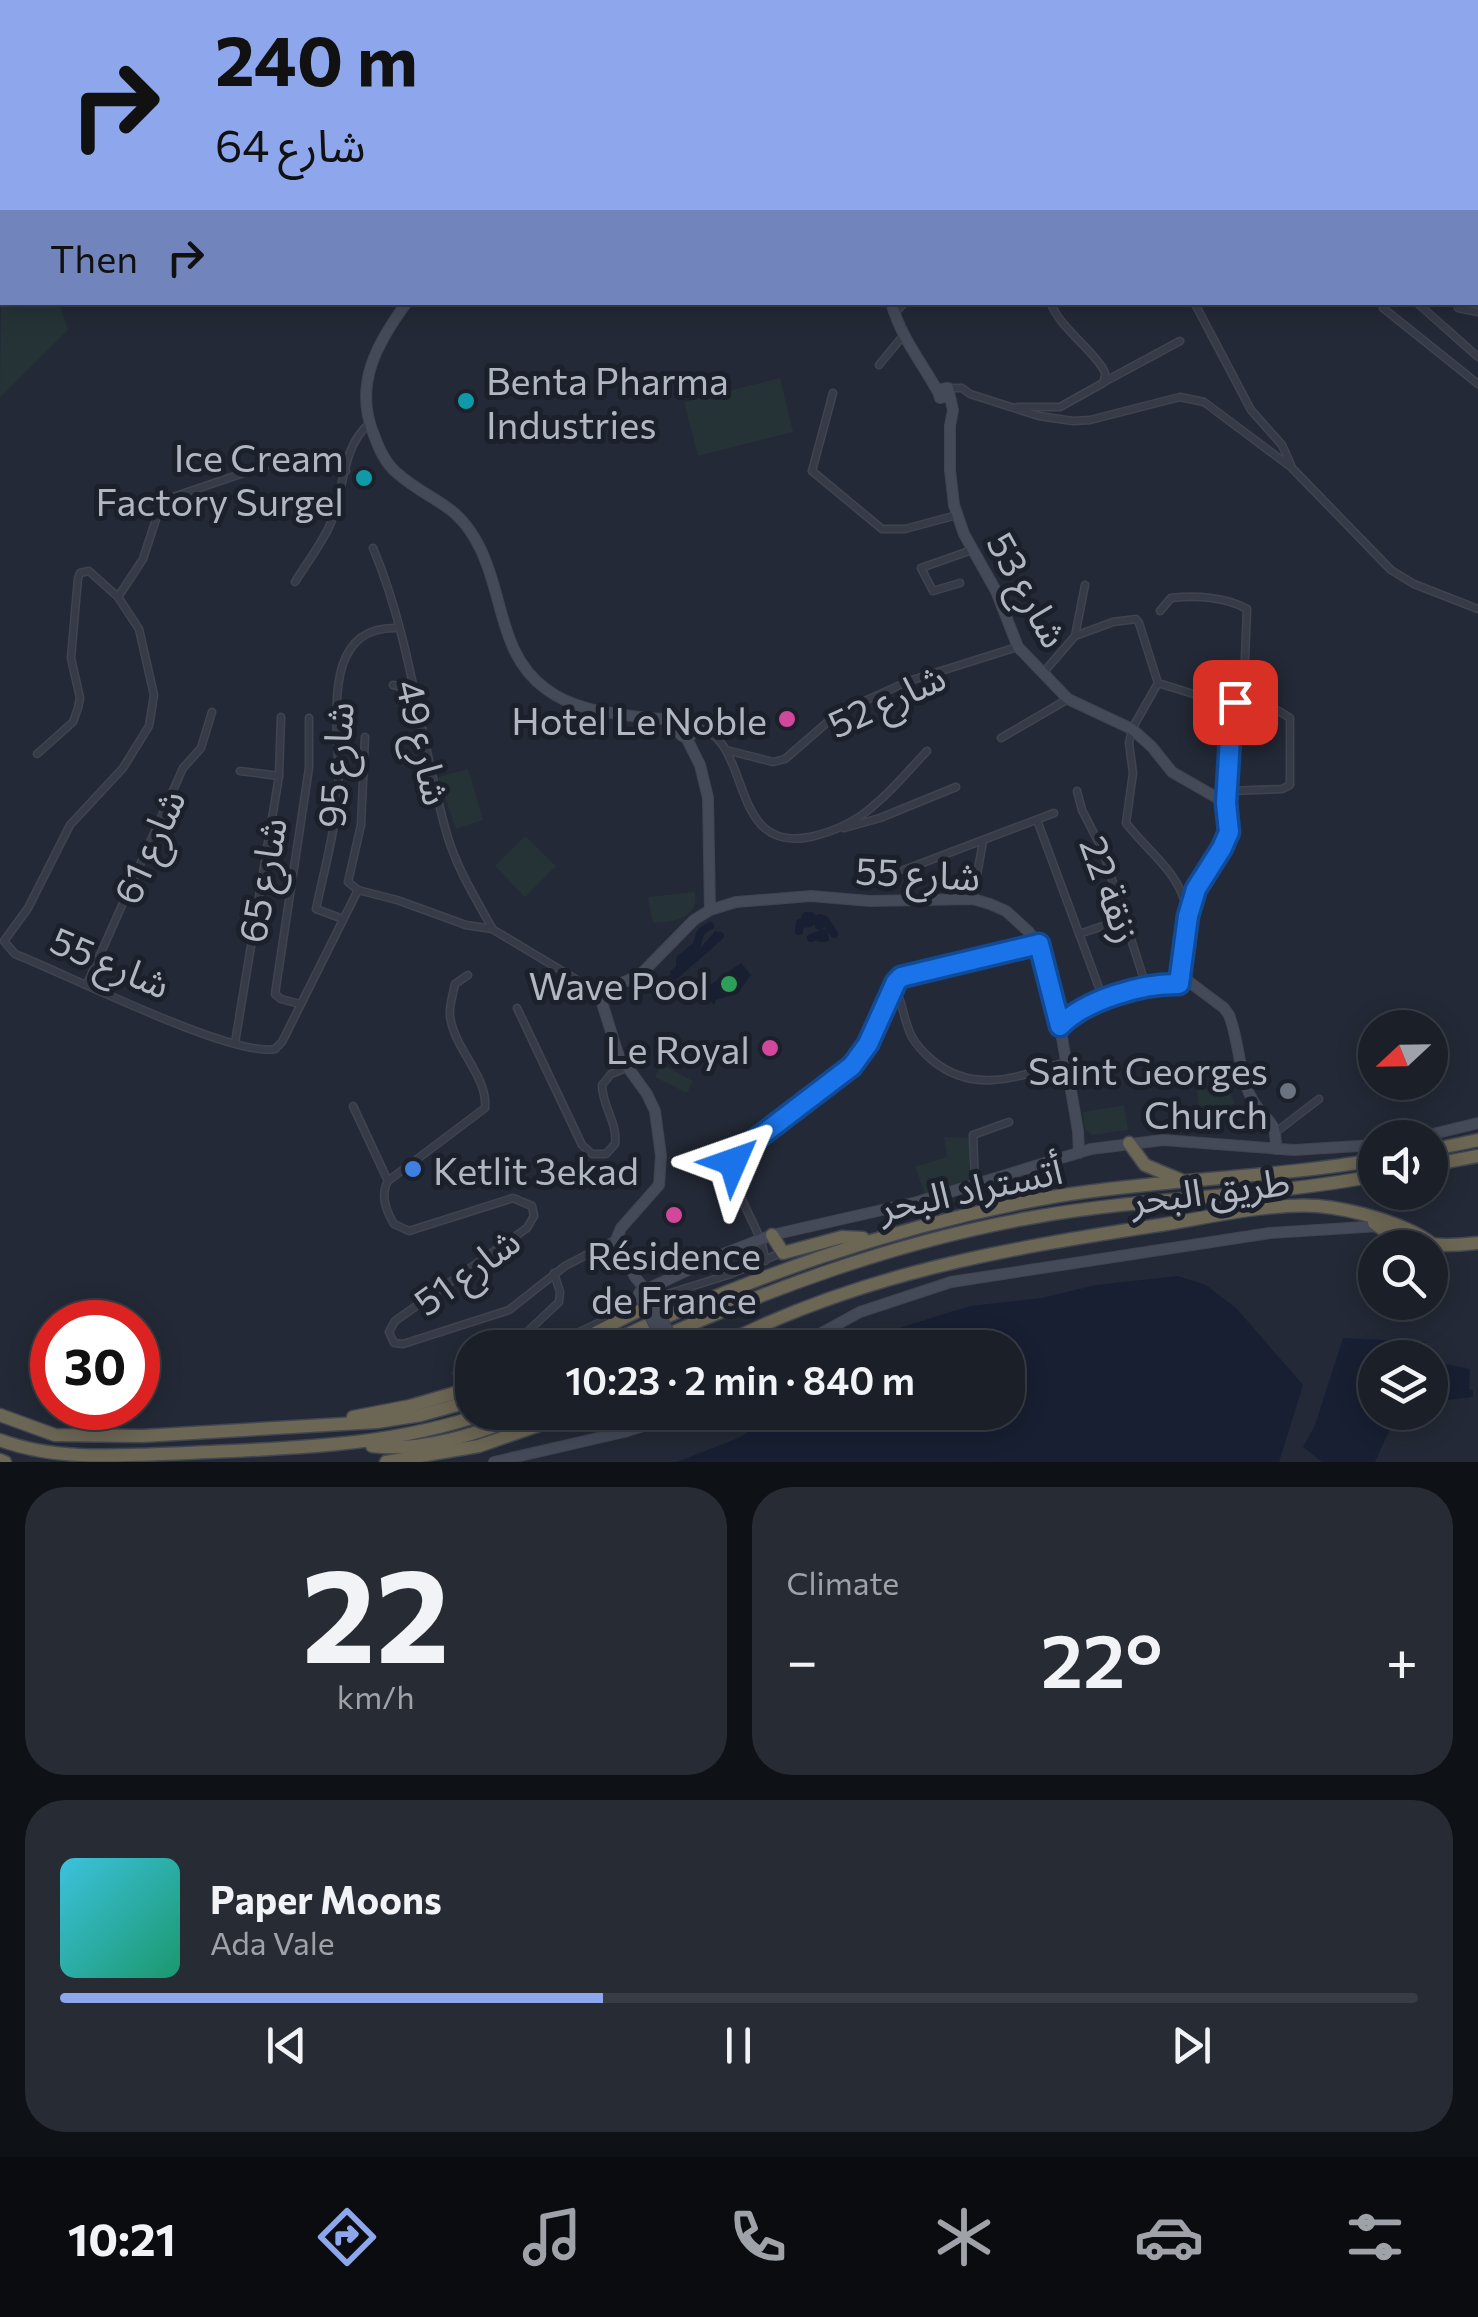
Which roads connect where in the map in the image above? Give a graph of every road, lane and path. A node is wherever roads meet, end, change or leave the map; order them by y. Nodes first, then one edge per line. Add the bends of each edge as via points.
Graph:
1 (406, 305) edge
2 (1052, 305) edge
3 (1196, 305) edge
4 (1419, 305) edge
5 (893, 308) edge
6 (1383, 308) dead end
7 (1458, 308) dead end
8 (1478, 312) edge
9 (902, 337) junction
10 (1180, 340) dead end
11 (1478, 357) edge
12 (879, 365) dead end
13 (1103, 383) junction
14 (1478, 384) edge
15 (832, 393) dead end
16 (950, 393) junction
17 (1012, 407) junction
18 (369, 424) junction
19 (950, 426) junction
20 (1291, 466) junction
21 (346, 471) junction
22 (957, 515) junction
23 (373, 548) dead end
24 (972, 550) junction
25 (295, 582) dead end
26 (960, 583) dead end
27 (1085, 585) dead end
28 (118, 597) junction
29 (1478, 609) edge
30 (1160, 611) dead end
31 (399, 628) junction
32 (1075, 636) junction
33 (1016, 642) junction
34 (1042, 674) junction
35 (1158, 683) junction
36 (393, 685) dead end
37 (412, 689) junction
38 (1068, 699) junction
39 (1232, 706) junction
40 (212, 712) dead end
41 (281, 717) dead end
42 (309, 718) dead end
43 (1132, 729) junction
44 (688, 731) junction
45 (365, 737) dead end
46 (1002, 738) dead end
47 (724, 750) junction
48 (927, 751) dead end
49 (37, 754) dead end
50 (240, 771) dead end
51 (280, 776) junction
52 (956, 787) dead end
53 (1077, 791) dead end
54 (1227, 797) junction
55 (1054, 812) dead end
56 (1036, 820) junction
57 (833, 831) junction
58 (983, 841) junction
59 (904, 870) dead end
60 (358, 890) junction
61 (973, 899) junction
62 (710, 910) junction
63 (1188, 916) junction
64 (343, 919) junction
65 (1124, 919) junction
66 (492, 929) junction
67 (1080, 934) junction
68 (3, 938) edge
69 (1039, 944) junction
70 (468, 975) dead end
71 (1183, 981) junction
72 (86, 984) junction
73 (1151, 985) junction
74 (894, 986) junction
75 (599, 992) junction
76 (1104, 1001) junction
77 (300, 1004) junction
78 (517, 1008) dead end
79 (1057, 1010) junction
80 (1074, 1011) junction
81 (1060, 1026) junction
82 (235, 1043) junction
83 (1065, 1062) junction
84 (626, 1068) junction
85 (1319, 1099) dead end
86 (354, 1106) dead end
87 (1008, 1122) dead end
88 (1478, 1123) edge
89 (1078, 1130) junction
90 (1448, 1130) edge
91 (1276, 1132) junction
92 (1478, 1140) edge
93 (1130, 1143) junction
94 (1358, 1145) edge
95 (1448, 1146) edge
96 (1091, 1149) junction
97 (1276, 1149) junction
98 (1078, 1153) junction
99 (1478, 1156) edge
100 (1358, 1162) edge
101 (1448, 1162) edge
102 (1358, 1178) edge
103 (388, 1181) junction
104 (1183, 1182) junction
105 (975, 1184) junction
106 (1377, 1222) junction
107 (766, 1237) junction
108 (616, 1240) junction
109 (870, 1240) junction
110 (1478, 1244) edge
111 (782, 1252) junction
112 (765, 1261) junction
113 (554, 1273) junction
114 (646, 1297) junction
115 (529, 1330) edge
116 (584, 1330) edge
117 (594, 1330) edge
118 (638, 1330) edge
119 (662, 1330) edge
120 (679, 1330) edge
121 (755, 1330) edge
122 (827, 1330) edge
123 (455, 1394) edge
124 (455, 1406) edge
125 (0, 1415) edge
126 (455, 1422) edge
127 (333, 1427) junction
128 (476, 1430) edge
129 (525, 1430) edge
130 (630, 1430) edge
131 (0, 1440) edge
132 (360, 1444) junction
133 (386, 1462) edge
134 (494, 1462) edge

1 - 18 street via 368,378
2 - 13 street via 1101,367
3 - 20 street via 1246,401
4 - 11 street
5 - 9 street, شارع 53
6 - 14 street
7 - 8 street
9 - 12 street
9 - 16 street, شارع 53
10 - 13 street
13 - 17 street via 1060,407
15 - 22 street via 812,471 882,529
16 - 17 street
16 - 19 street, شارع 53
16 - 19 street, شارع 53
17 - 20 street via 1056,420 1090,420 1190,397
18 - 21 street via 354,440
18 - 44 street via 394,471 446,504 470,529 526,672 584,708 668,720
19 - 22 street, شارع 53
20 - 29 street via 1391,570
21 - 25 street via 328,528
21 - 28 street via 294,456 170,498
22 - 24 street, شارع 53
23 - 31 street, شارع 49
24 - 26 street via 922,566 932,591
24 - 33 street, شارع 53
27 - 32 street
28 - 49 street via 90,572 79,576 71,658 78,708 73,722
28 - 68 street, شارع 55 via 139,629 148,661 150,726 123,768 70,825 28,908
30 - 39 street via 1180,597 1247,608 1244,684
31 - 37 street, شارع 49
31 - 64 street, شارع 95 via 358,638 339,678 338,793 316,909
32 - 34 street
32 - 35 street via 1136,618
33 - 34 street, شارع 53
33 - 47 street, شارع 52 via 838,713 778,762
34 - 38 street, شارع 53
35 - 39 street
35 - 43 street
36 - 37 street
37 - 66 street, شارع 49 via 450,842
38 - 43 street, شارع 53
38 - 46 street
39 - 54 street
39 - 54 street via 1290,718 1292,781 1282,789
40 - 72 street, شارع 61 via 201,748 183,768
41 - 51 street, شارع 65
42 - 77 street via 309,768 275,992
43 - 54 street, شارع 53 via 1180,778
43 - 63 street via 1126,823 1173,874
44 - 47 street via 707,732
44 - 62 street via 708,798
45 - 60 street via 360,825 348,882
47 - 57 street via 764,830 796,839
48 - 57 street via 875,805
50 - 51 street
51 - 82 street, شارع 65
52 - 57 street
53 - 65 street, زنقة 22 via 1104,850
54 - 63 street via 1227,839 1199,882
55 - 56 street
56 - 58 street
56 - 67 street
58 - 59 street
58 - 61 street
60 - 64 street, شارع 55
60 - 66 street
61 - 62 street, شارع 55 via 798,896
61 - 69 street, شارع 55 via 1006,911
62 - 75 street via 640,975
63 - 71 street
64 - 77 street, شارع 55
65 - 67 street
65 - 73 street, زنقة 22
66 - 75 street
67 - 76 street
68 - 72 street, شارع 55 via 15,954
69 - 74 street via 901,977
69 - 79 street
70 - 103 street via 456,984 450,1014 485,1108
71 - 73 street
71 - 91 street via 1229,1016 1248,1088
72 - 82 street, شارع 55
73 - 76 street
74 - 83 street via 919,1048 960,1077 996,1082
74 - 107 street via 860,1058 736,1156 738,1188
75 - 84 street
76 - 80 street
77 - 82 street, شارع 55 via 275,1049
78 - 84 street via 592,1154 606,1154 615,1144 602,1085
79 - 80 street
79 - 81 street
80 - 81 street
81 - 83 street
83 - 89 street
84 - 108 street via 655,1111 662,1168 659,1184
85 - 91 street
86 - 103 street
87 - 105 street via 973,1134
88 - 90 street
89 - 96 street
89 - 98 street
91 - 97 street
92 - 95 highway
93 - 96 street
93 - 97 street
93 - 104 highway via 1146,1164
94 - 97 street
96 - 98 street
98 - 105 street
99 - 101 highway
100 - 104 highway, أتستراد البحر
102 - 120 highway, أتستراد البحر via 994,1226 848,1264
103 - 113 street, شارع 51 via 386,1208 404,1230 514,1198 532,1206 534,1216 527,1228 395,1322 388,1332 394,1343 510,1310
104 - 109 highway, أتستراد البحر via 1057,1196
105 - 107 street
106 - 110 highway via 1432,1244
106 - 121 highway, طريق البحر via 1295,1207 991,1252 899,1275
106 - 122 street, طريق البحر via 950,1282 872,1306
107 - 111 highway
107 - 112 street
107 - 114 street
108 - 113 street, شارع 51
108 - 114 street
109 - 111 highway via 842,1237
109 - 118 highway, أتستراد البحر via 722,1292
111 - 112 street
112 - 116 street via 642,1302
113 - 115 street via 559,1302
114 - 117 highway
114 - 119 street, bridge
123 - 127 highway
124 - 127 highway
125 - 127 highway via 73,1436
126 - 132 highway
128 - 132 highway via 403,1448
129 - 133 highway via 479,1446
130 - 134 street
131 - 132 highway via 41,1452 99,1456

